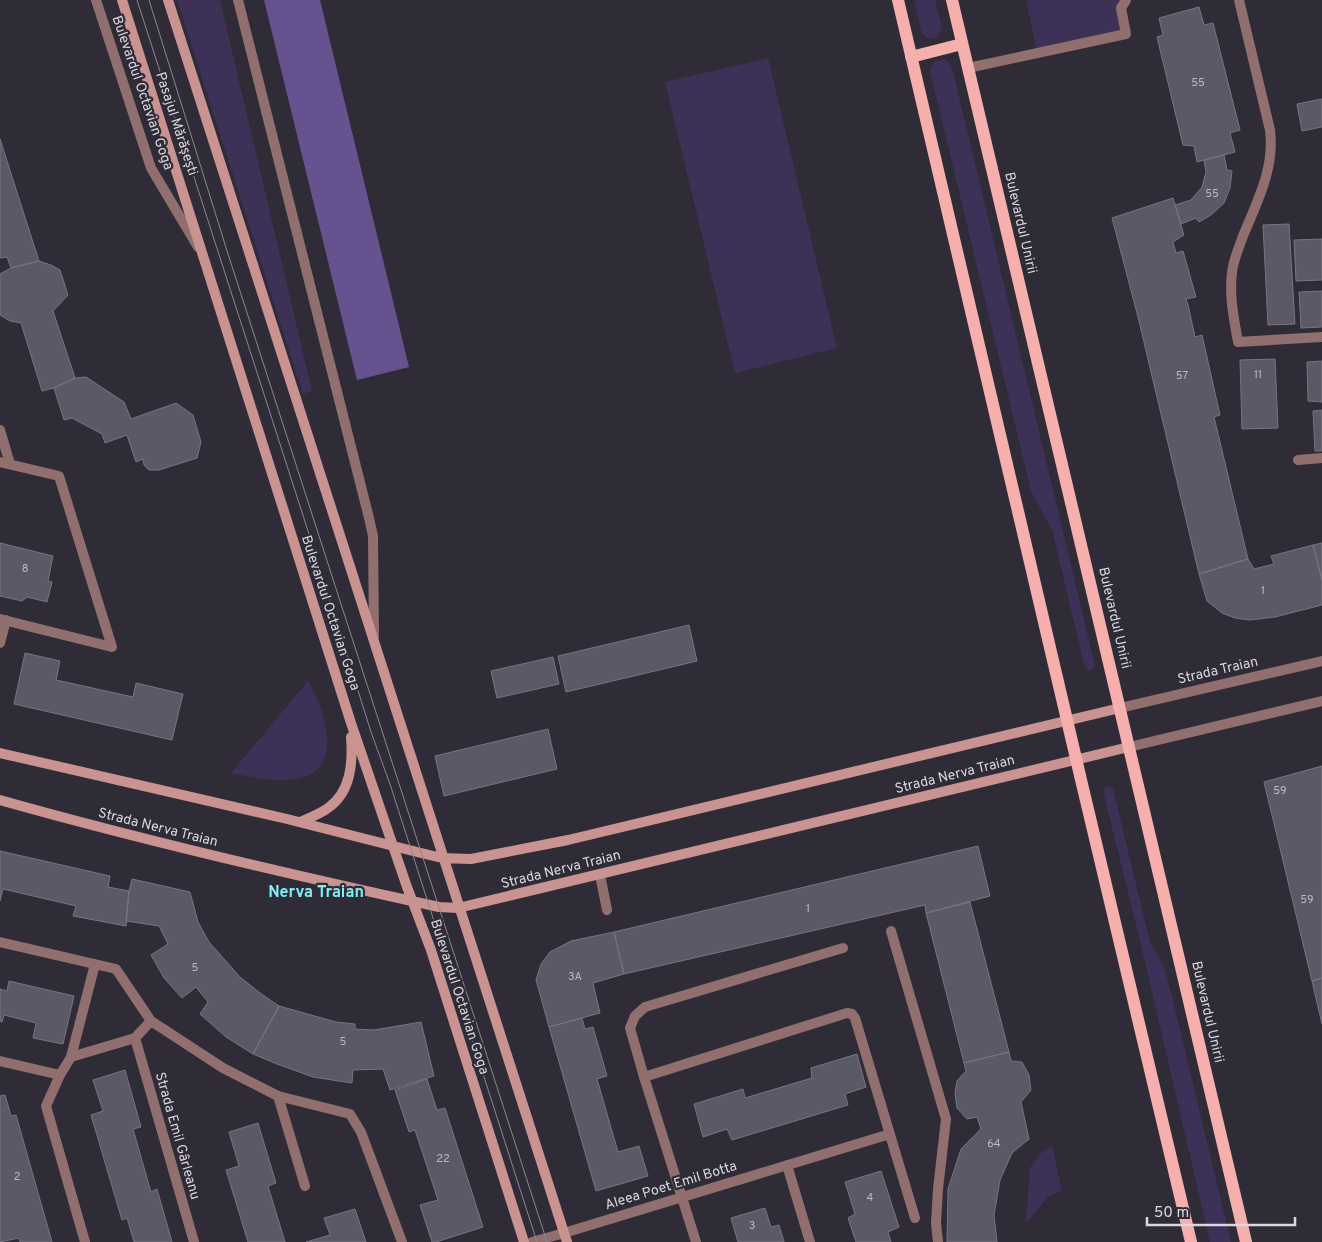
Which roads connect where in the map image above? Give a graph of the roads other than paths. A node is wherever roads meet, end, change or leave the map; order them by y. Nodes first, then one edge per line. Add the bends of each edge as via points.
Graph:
1 (96, 0) edge
2 (122, 0) edge
3 (168, 0) edge
4 (238, 0) edge
5 (898, 0) edge
6 (952, 0) edge
7 (1126, 0) edge
8 (1240, 0) edge
9 (962, 44) junction
10 (911, 57) junction
11 (968, 68) junction
12 (204, 257) junction
13 (1322, 337) edge
14 (0, 430) edge
15 (1322, 458) edge
16 (1298, 460) dead end
17 (5, 463) edge
18 (3, 620) edge
19 (374, 642) junction
20 (0, 643) edge
21 (1322, 661) edge
22 (1322, 701) edge
23 (1120, 708) junction
24 (1067, 721) junction
25 (351, 724) junction
26 (1129, 747) junction
27 (0, 753) edge
28 (1076, 760) junction
29 (0, 800) edge
30 (300, 822) junction
31 (393, 846) junction
32 (442, 858) junction
33 (600, 875) junction
34 (412, 901) junction
35 (458, 908) junction
36 (607, 910) dead end
37 (891, 931) dead end
38 (0, 942) edge
39 (842, 948) dead end
40 (95, 964) junction
41 (151, 1021) junction
42 (134, 1038) junction
43 (71, 1056) junction
44 (0, 1061) edge
45 (60, 1075) junction
46 (644, 1077) junction
47 (278, 1096) junction
48 (890, 1134) junction
49 (787, 1165) junction
50 (305, 1186) dead end
51 (682, 1197) junction
52 (915, 1218) dead end
53 (565, 1238) edge
54 (85, 1242) edge
55 (194, 1242) edge
56 (402, 1242) edge
57 (524, 1242) edge
58 (532, 1242) edge
59 (696, 1242) edge
60 (810, 1242) edge
61 (938, 1242) edge
62 (1191, 1242) edge
63 (1246, 1242) edge

1 - 12 street, Bulevardul Octavian Goga via 151,168
2 - 12 main road, Pasajul Mărășești
3 - 19 main road, Bulevardul Octavian Goga
4 - 19 street, Bulevardul Octavian Goga via 370,518
5 - 10 main road
6 - 9 main road, Bulevardul Unirii
7 - 11 street via 1121,8 1126,34
8 - 13 street via 1272,144 1269,170 1232,272 1231,299 1238,342
9 - 10 main road
9 - 11 main road, Bulevardul Unirii
10 - 24 main road
11 - 23 main road, Bulevardul Unirii
12 - 25 main road, Bulevardul Octavian Goga
14 - 17 street
15 - 16 street
17 - 18 street via 59,476 112,647
18 - 20 street
19 - 32 main road, Bulevardul Octavian Goga
21 - 23 street, Strada Traian
22 - 26 street
23 - 24 main road, Strada Nerva Traian
23 - 26 main road, Bulevardul Unirii
24 - 28 main road
24 - 32 main road, Strada Nerva Traian via 568,840 483,858
25 - 30 main road via 351,770 346,786 327,809
25 - 31 main road, Bulevardul Octavian Goga
26 - 28 main road, Strada Nerva Traian
26 - 63 main road, Bulevardul Unirii
27 - 30 main road, Strada Nerva Traian
28 - 33 main road, Strada Nerva Traian
28 - 62 main road
29 - 34 main road, Strada Nerva Traian via 97,827
30 - 31 main road, Strada Nerva Traian
31 - 32 main road, Strada Nerva Traian
31 - 34 main road, Bulevardul Octavian Goga
32 - 35 main road, Bulevardul Octavian Goga
33 - 35 main road, Strada Nerva Traian
33 - 36 street
34 - 35 main road, Strada Nerva Traian
34 - 57 main road, Bulevardul Octavian Goga via 431,950
35 - 53 main road, Bulevardul Octavian Goga
37 - 61 street via 946,1119 938,1189
38 - 40 street
39 - 46 street via 645,1007 635,1016 630,1028
40 - 41 street via 116,969
40 - 43 street
41 - 42 street
41 - 47 street via 223,1068
42 - 43 street
42 - 55 street, Strada Emil Gârleanu
43 - 45 street
44 - 45 street
45 - 54 street via 46,1106
46 - 48 street via 852,1014
46 - 51 street
47 - 50 street
47 - 56 street via 350,1114 361,1132
48 - 49 street, Aleea Poet Emil Botta
48 - 52 street
49 - 51 street, Aleea Poet Emil Botta
49 - 60 street
51 - 53 street, Aleea Poet Emil Botta
51 - 59 street
53 - 58 street, Aleea Poet Emil Botta

